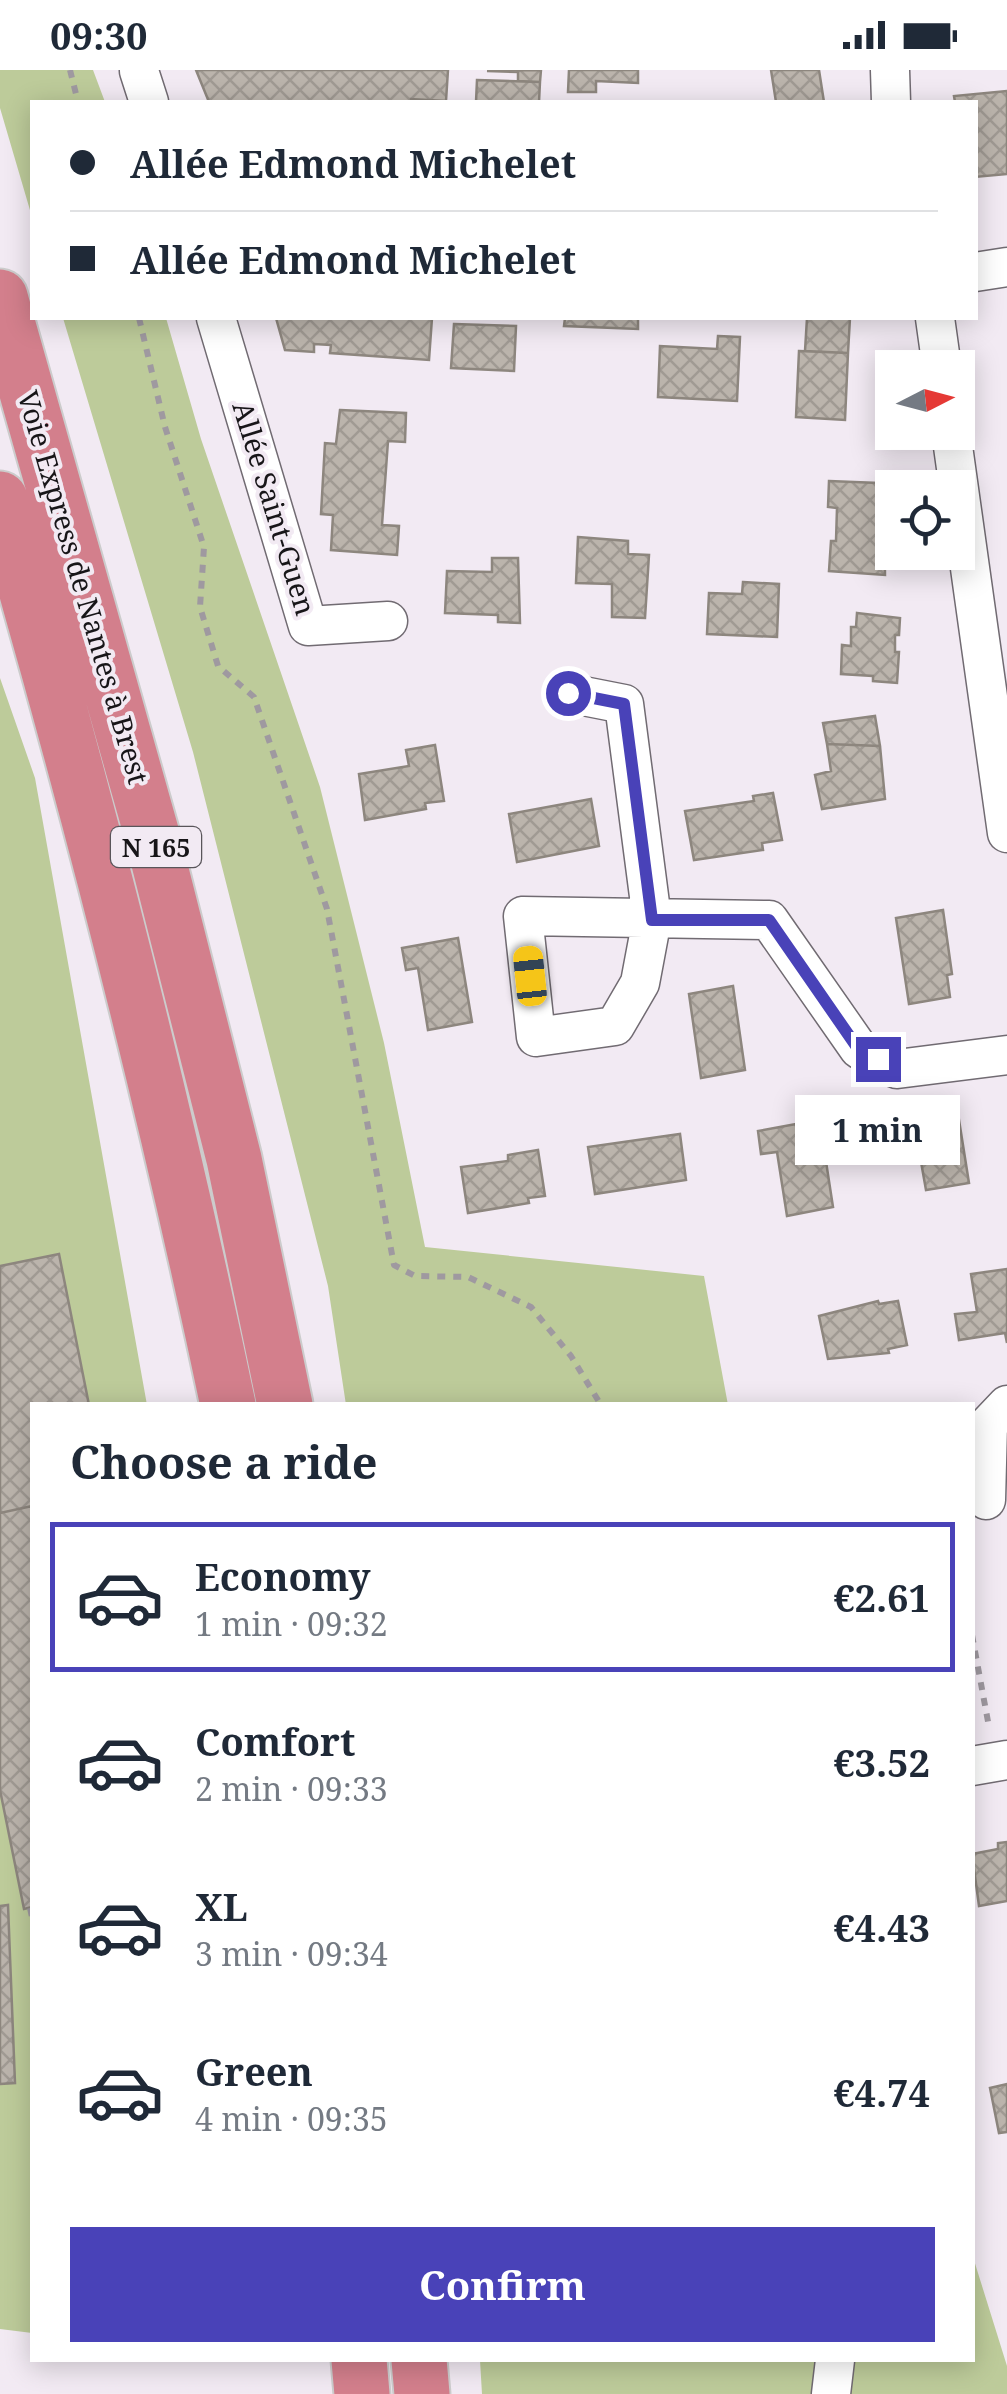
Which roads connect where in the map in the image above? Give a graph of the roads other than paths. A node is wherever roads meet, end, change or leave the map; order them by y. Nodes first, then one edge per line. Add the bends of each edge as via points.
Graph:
1 (139, 70) edge
2 (890, 70) edge
3 (149, 100) edge
4 (891, 100) edge
5 (1007, 267) edge
6 (978, 272) edge
7 (0, 296) edge
8 (217, 320) edge
9 (936, 320) edge
10 (940, 350) edge
11 (954, 450) edge
12 (0, 499) edge
13 (388, 621) dead end
14 (568, 693) dead end
15 (1007, 833) edge
16 (1007, 1054) edge
17 (227, 1402) edge
18 (284, 1402) edge
19 (1007, 1405) edge
20 (986, 1500) dead end
21 (835, 2362) edge
22 (832, 2394) edge

1 - 3 street
2 - 4 street
5 - 6 street
7 - 18 highway, Voie Express de Nantes à Brest / N 165 via 152,835 238,1178
8 - 13 street, Allée Saint-Guen via 308,626
9 - 10 street
11 - 15 street
12 - 17 highway, Voie Express de Nantes à Brest / N 165 via 103,867
14 - 16 street via 624,704 652,920 769,920 859,1050 897,1069
19 - 20 street via 988,1425
21 - 22 street

